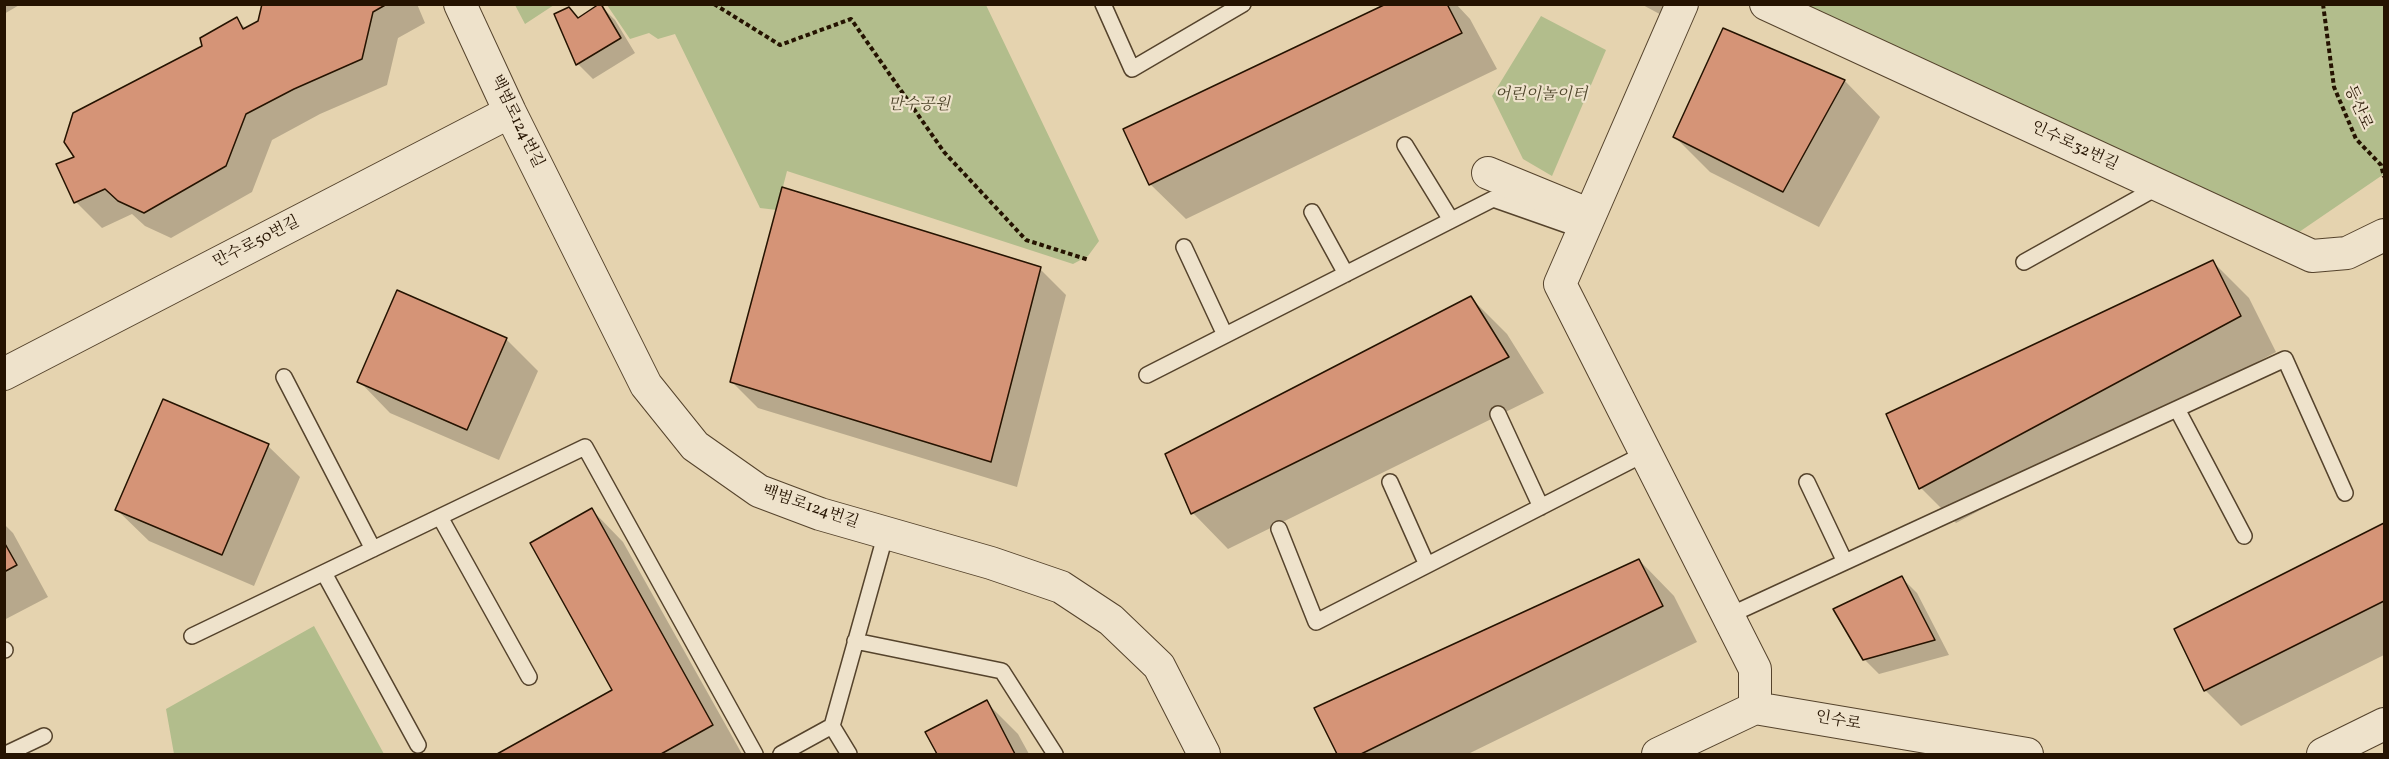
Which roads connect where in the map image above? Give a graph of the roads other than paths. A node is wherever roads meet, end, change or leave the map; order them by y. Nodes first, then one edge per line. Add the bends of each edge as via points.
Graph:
1 (460, 4) edge
2 (1103, 4) edge
3 (1682, 4) edge
4 (1766, 4) edge
5 (1239, 6) edge
6 (510, 112) junction
7 (1405, 145) dead end
8 (1488, 172) dead end
9 (2160, 186) junction
10 (1312, 212) dead end
11 (1451, 220) junction
12 (1583, 221) junction
13 (2385, 235) edge
14 (1184, 247) dead end
15 (2024, 262) dead end
16 (1346, 274) junction
17 (1225, 335) junction
18 (4, 374) edge
19 (1147, 375) dead end
20 (284, 377) dead end
21 (2177, 409) junction
22 (1498, 414) dead end
23 (1646, 453) junction
24 (1390, 482) dead end
25 (1807, 482) dead end
26 (2345, 493) dead end
27 (1541, 507) junction
28 (440, 517) junction
29 (1279, 529) dead end
30 (886, 533) junction
31 (2244, 536) dead end
32 (373, 549) junction
33 (1845, 562) junction
34 (1427, 565) junction
35 (324, 573) junction
36 (1728, 616) junction
37 (192, 636) dead end
38 (855, 641) junction
39 (529, 678) dead end
40 (1755, 708) junction
41 (2385, 724) edge
42 (832, 726) junction
43 (44, 736) dead end
44 (418, 745) dead end
45 (2342, 750) edge
46 (6, 754) edge
47 (755, 754) edge
48 (781, 754) edge
49 (849, 754) edge
50 (1055, 754) edge
51 (1204, 754) edge
52 (1658, 754) edge
53 (2027, 754) edge

1 - 6 street, 백범로124번길
2 - 5 lane via 1132,69
3 - 12 street
4 - 9 street, 인수로32번길
6 - 18 street, 만수로50번길
6 - 30 street, 백범로124번길 via 646,385 695,446 759,491
7 - 11 lane
8 - 12 street
9 - 13 street, 인수로32번길 via 2312,256 2347,253
9 - 15 lane
10 - 16 lane
11 - 12 lane via 1493,199
11 - 16 lane
12 - 23 street via 1560,284
14 - 17 lane
16 - 17 lane
17 - 19 lane
20 - 32 lane
21 - 26 lane via 2285,359
21 - 31 lane
21 - 33 lane
22 - 27 lane
23 - 27 lane
23 - 36 street
24 - 34 lane
25 - 33 lane
27 - 34 lane
28 - 32 lane
28 - 39 lane
28 - 47 lane via 585,447
29 - 34 lane via 1316,622
30 - 38 lane
30 - 51 street, 백범로124번길 via 991,562 1061,587 1111,620 1159,666
32 - 35 lane
33 - 36 lane
35 - 37 lane
35 - 44 lane
36 - 40 street via 1755,669
38 - 42 lane
38 - 50 lane via 1002,671
40 - 52 street
40 - 53 street, 인수로
41 - 45 street
42 - 48 lane
42 - 49 lane
43 - 46 lane

